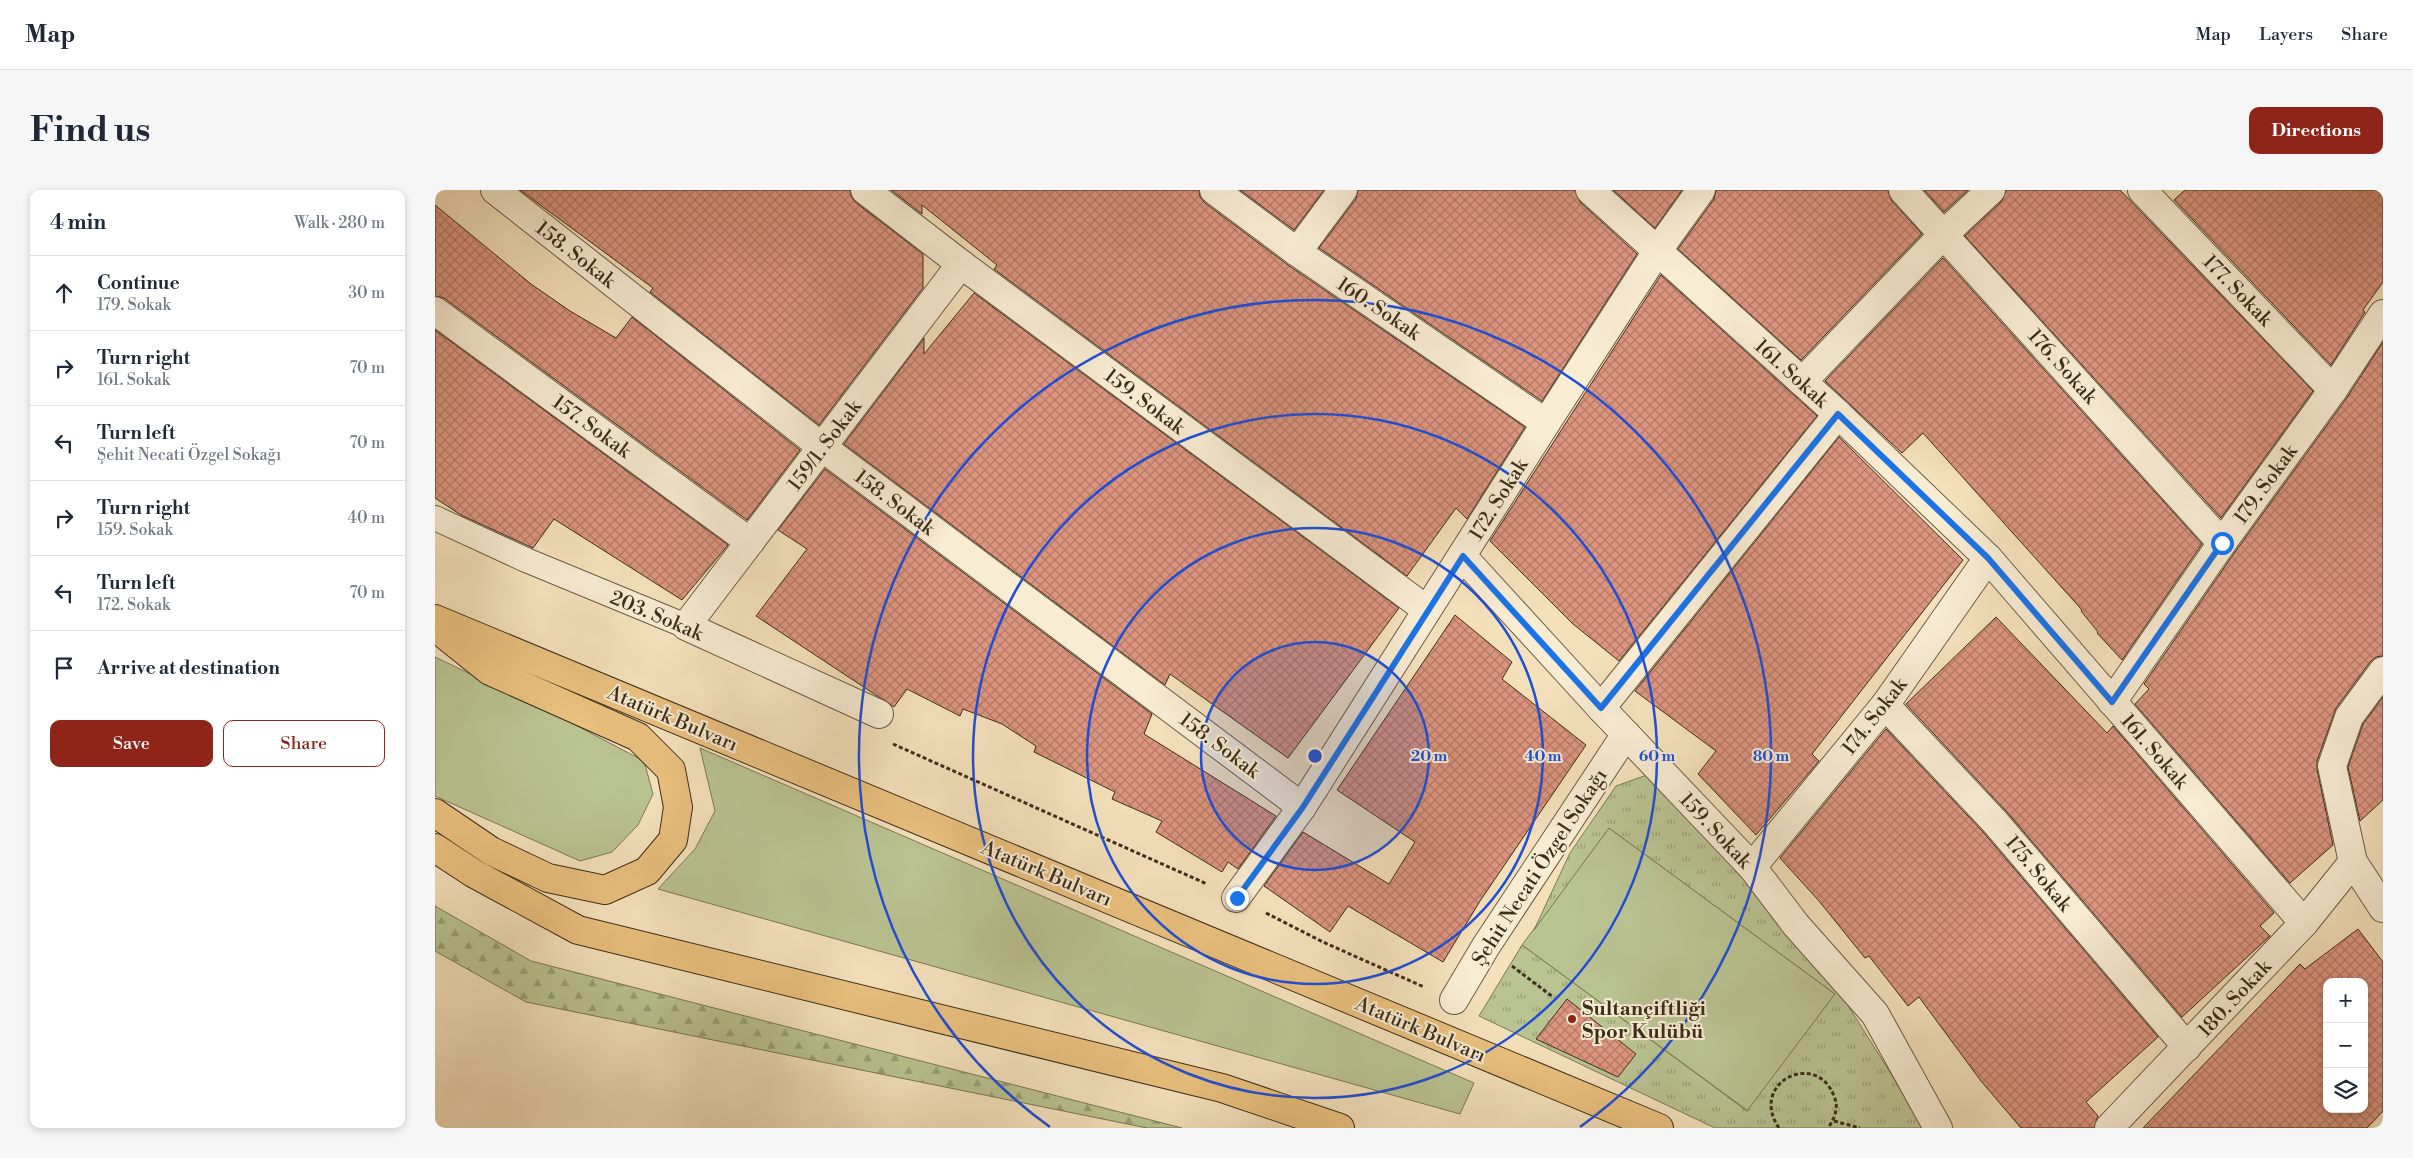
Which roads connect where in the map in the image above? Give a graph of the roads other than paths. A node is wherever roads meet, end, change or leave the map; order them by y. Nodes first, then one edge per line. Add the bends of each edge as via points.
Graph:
1 (495, 190) edge
2 (865, 190) edge
3 (1214, 190) edge
4 (1343, 190) edge
5 (1590, 190) edge
6 (1701, 190) edge
7 (1903, 190) edge
8 (1991, 190) edge
9 (2142, 190) edge
10 (1944, 234) junction
11 (1658, 250) junction
12 (1297, 252) junction
13 (961, 264) junction
14 (435, 311) edge
15 (2383, 314) edge
16 (1802, 382) junction
17 (2333, 390) junction
18 (1838, 414) junction
19 (1546, 422) junction
20 (822, 448) junction
21 (435, 518) edge
22 (750, 542) junction
23 (2222, 543) junction
24 (1463, 556) junction
25 (1988, 558) junction
26 (1427, 610) junction
27 (435, 619) edge
28 (435, 626) edge
29 (686, 626) junction
30 (2383, 671) edge
31 (2112, 702) junction
32 (1885, 704) junction
33 (1601, 708) junction
34 (879, 714) dead end
35 (1626, 734) junction
36 (1303, 807) junction
37 (435, 813) edge
38 (435, 848) edge
39 (2353, 862) junction
40 (1752, 867) junction
41 (1237, 898) road end
42 (2383, 908) edge
43 (2303, 924) junction
44 (1454, 1000) road end
45 (2187, 1048) junction
46 (1340, 1128) edge
47 (1659, 1128) edge
48 (1938, 1128) edge
49 (2109, 1128) edge

1 - 20 street, 158. Sokak
2 - 13 street, 159. Sokak
3 - 12 street, 160. Sokak
4 - 12 street
5 - 11 street, 161. Sokak
6 - 11 street, 172. Sokak
7 - 10 street, 176. Sokak
8 - 10 street
9 - 17 street, 177. Sokak
10 - 16 street
10 - 23 street, 176. Sokak
11 - 16 street, 161. Sokak
11 - 19 street, 172. Sokak
12 - 19 street, 160. Sokak
13 - 20 street, 159/1. Sokak
13 - 26 street, 159. Sokak
14 - 22 street, 157. Sokak
15 - 17 street, 179. Sokak
16 - 18 street, 161. Sokak
17 - 23 street, 179. Sokak
18 - 25 street, 161. Sokak
18 - 33 street
19 - 24 street, 172. Sokak
20 - 22 street, 159/1. Sokak
20 - 36 street, 158. Sokak
21 - 29 street, 203. Sokak via 526,560
22 - 29 street, 159/1. Sokak
23 - 31 street, 179. Sokak
24 - 26 street, 172. Sokak
24 - 33 street, 159. Sokak
25 - 31 street, 161. Sokak
25 - 32 street, 174. Sokak
26 - 36 street, 172. Sokak
27 - 47 highway, Atatürk Bulvarı
28 - 37 highway via 490,671 637,737 671,770 678,807 673,840 647,870 605,890 548,878 491,851
29 - 34 street, 203. Sokak
30 - 39 street via 2349,718 2332,766
31 - 43 street, 161. Sokak
32 - 40 street, 174. Sokak
32 - 45 street, 175. Sokak via 1995,822
33 - 35 street, 159. Sokak
35 - 40 street, 159. Sokak
35 - 44 street, Şehit Necati Özgel Sokağı
36 - 41 street, 172. Sokak
38 - 46 highway via 473,873 578,930 1222,1088
39 - 42 street
39 - 43 street, 180. Sokak
40 - 48 street, 159. Sokak via 1796,925 1875,1014
43 - 45 street, 180. Sokak
45 - 49 street, 180. Sokak

